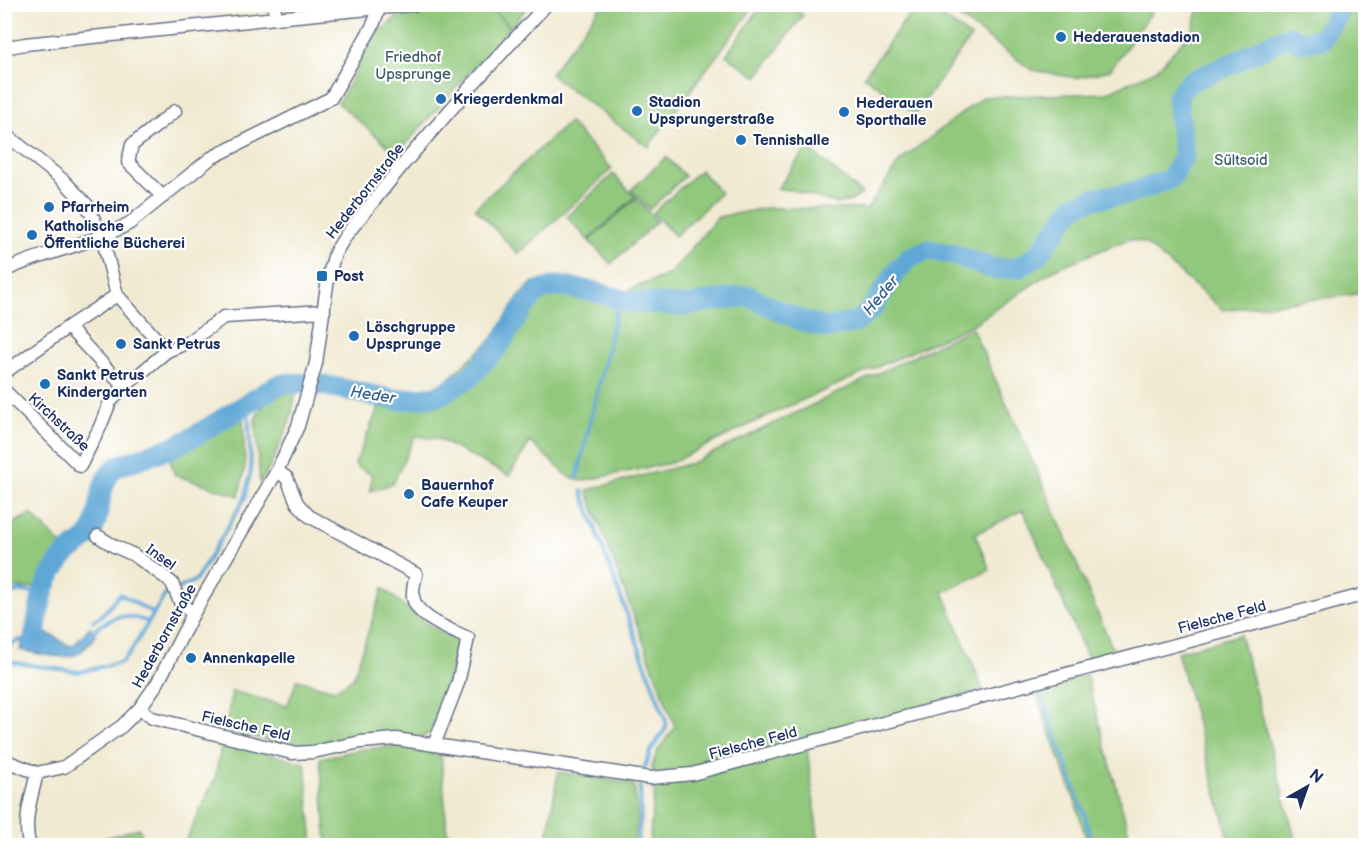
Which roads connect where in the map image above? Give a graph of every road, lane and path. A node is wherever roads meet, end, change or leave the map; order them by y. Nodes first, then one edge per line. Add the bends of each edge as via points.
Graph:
1 (274, 4) edge
2 (420, 4) edge
3 (546, 5) edge
4 (379, 9) junction
5 (276, 18) junction
6 (4, 48) edge
7 (175, 111) dead end
8 (6, 136) edge
9 (163, 197) junction
10 (102, 236) junction
11 (4, 271) edge
12 (117, 295) junction
13 (324, 311) junction
14 (68, 327) junction
15 (167, 351) junction
16 (4, 373) edge
17 (124, 387) junction
18 (4, 390) edge
19 (277, 471) junction
20 (98, 536) dead end
21 (1365, 594) edge
22 (193, 614) junction
23 (140, 708) junction
24 (434, 745) junction
25 (4, 760) edge
26 (37, 773) junction
27 (30, 846) edge

1 - 5 street
2 - 4 street
3 - 13 street, Hederbornstraße via 405,162 346,235 335,253
4 - 5 street
4 - 9 street via 331,98 211,158
5 - 6 street
7 - 9 street via 132,145 128,162
8 - 10 street via 63,180 87,205
9 - 10 street via 130,223
10 - 11 street
10 - 12 street
12 - 14 street
12 - 15 street
13 - 15 street, Kirchstraße via 224,317 189,342
13 - 19 street, Hederbornstraße via 315,370 298,426
14 - 16 street
14 - 17 street
15 - 17 street, Kirchstraße
17 - 18 street, Kirchstraße via 110,402 80,465
19 - 22 street, Hederbornstraße
19 - 24 street via 287,478 297,503 309,516 417,574 412,595 421,613 468,638 458,683
20 - 22 street, Insel via 134,555 172,583 180,602
21 - 24 street, Fielsche Feld via 692,774 650,778
22 - 23 street, Hederbornstraße
23 - 24 street, Fielsche Feld via 152,718 292,753 396,740
23 - 26 street, Hederbornstraße via 122,726 64,767
25 - 26 street
26 - 27 street via 28,820

